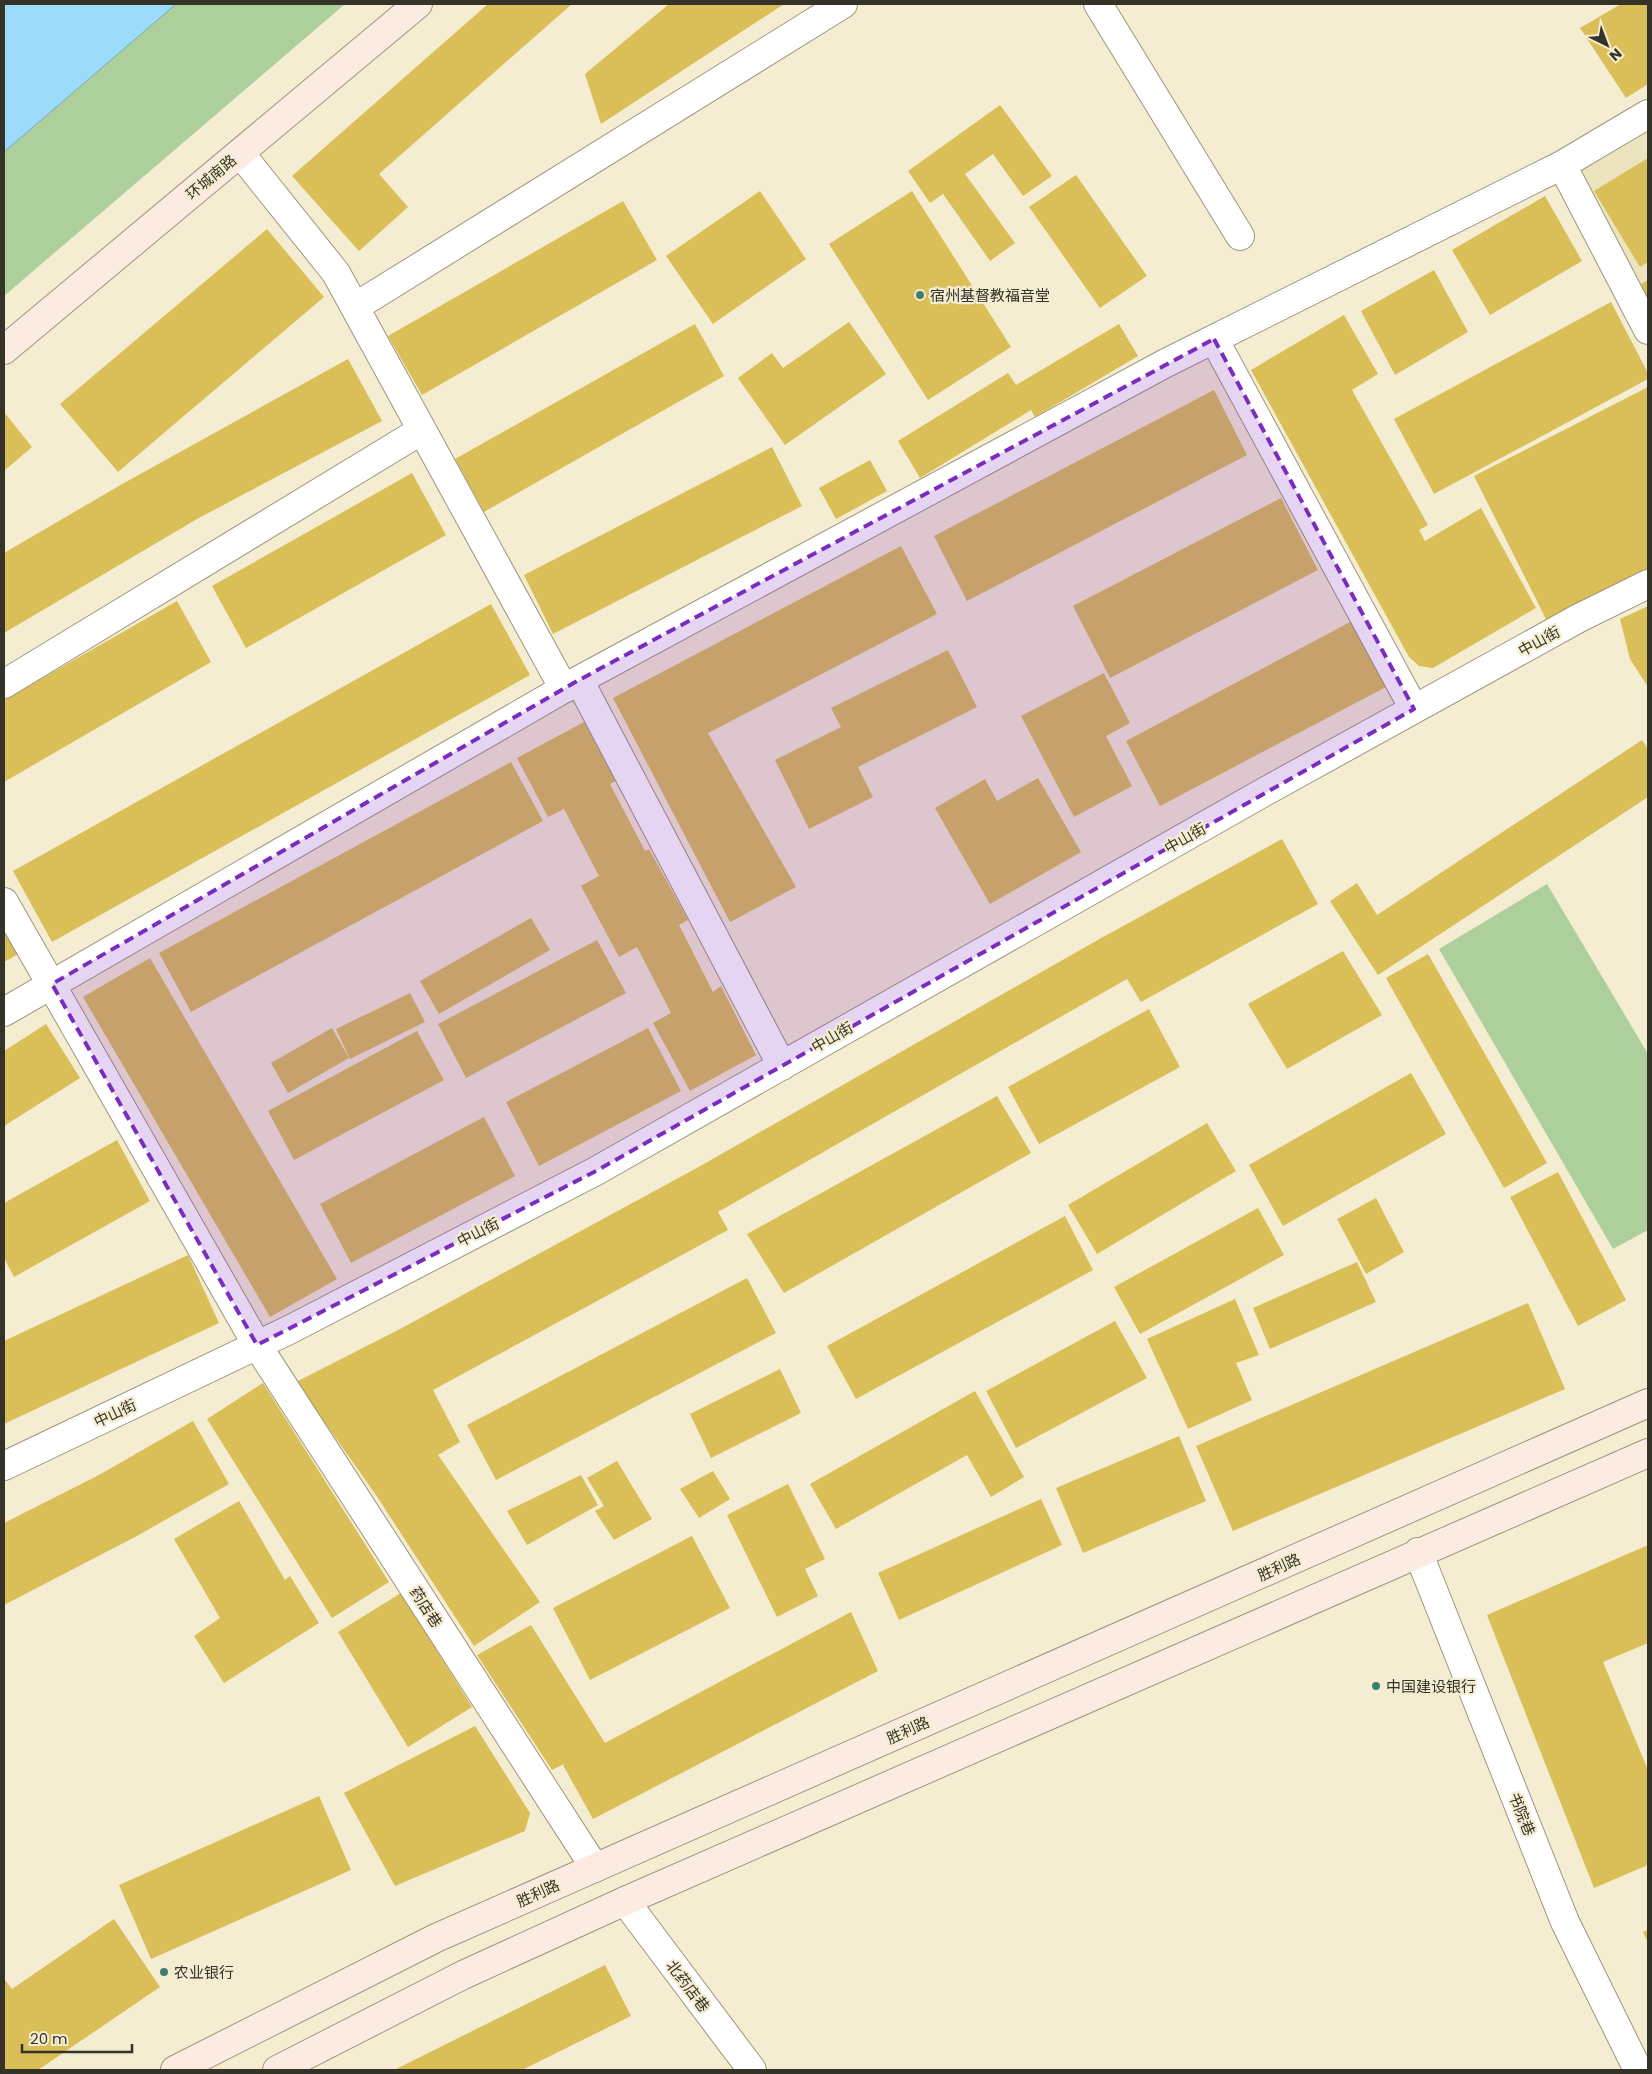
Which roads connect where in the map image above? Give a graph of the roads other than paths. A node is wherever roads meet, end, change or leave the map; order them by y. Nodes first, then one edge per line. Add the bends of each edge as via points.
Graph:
1 (418, 4) edge
2 (843, 4) edge
3 (1098, 4) edge
4 (1648, 114) edge
5 (240, 153) junction
6 (1562, 165) junction
7 (1240, 236) dead end
8 (355, 307) junction
9 (1648, 330) edge
10 (1214, 339) junction
11 (4, 350) edge
12 (422, 430) junction
13 (1648, 584) edge
14 (4, 684) edge
15 (572, 685) junction
16 (1414, 710) junction
17 (4, 902) edge
18 (52, 984) junction
19 (4, 1012) edge
20 (782, 1066) junction
21 (257, 1345) junction
22 (1648, 1403) edge
23 (1648, 1453) edge
24 (4, 1466) edge
25 (1418, 1552) junction
26 (594, 1868) junction
27 (625, 1900) junction
28 (175, 2070) edge
29 (277, 2070) edge
30 (752, 2070) edge
31 (1638, 2070) edge

1 - 5 main road, 环城南路
2 - 8 street
3 - 7 street
4 - 6 street
5 - 8 street via 336,273
5 - 11 main road, 环城南路
6 - 9 street
6 - 10 street
8 - 12 street
10 - 15 street
10 - 16 street
12 - 14 street
12 - 15 street
13 - 16 street, 中山街 via 1579,618
15 - 18 street
15 - 20 street
16 - 20 street, 中山街
17 - 18 street, 药店巷
18 - 19 street
18 - 21 street, 药店巷
20 - 21 street, 中山街 via 596,1171
21 - 24 street, 中山街
21 - 26 street, 药店巷
22 - 26 main road, 胜利路
23 - 25 main road
25 - 27 main road
25 - 31 street, 书院巷 via 1565,1922
26 - 28 main road, 胜利路 via 436,1938
27 - 29 main road via 463,1975
27 - 30 street, 北药店巷

